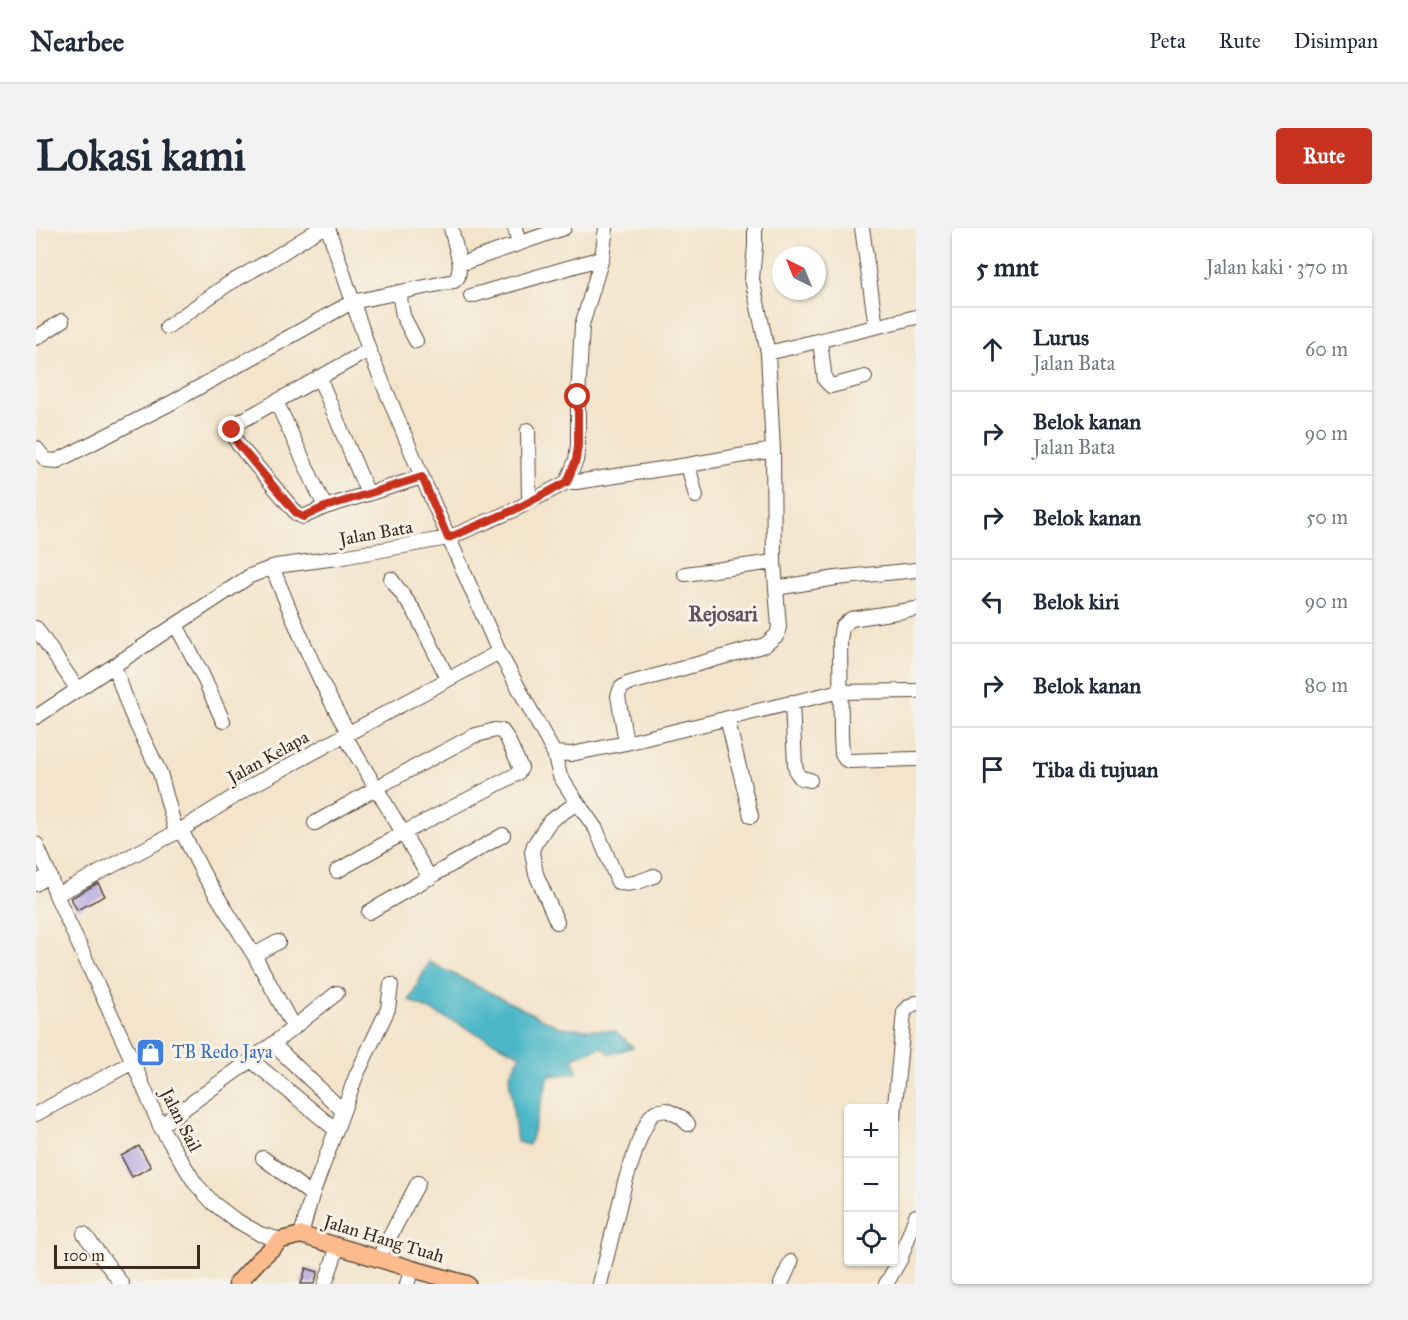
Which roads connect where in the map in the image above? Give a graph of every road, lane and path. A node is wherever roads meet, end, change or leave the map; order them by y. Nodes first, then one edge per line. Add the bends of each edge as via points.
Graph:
1 (321, 228) edge
2 (327, 228) edge
3 (451, 228) edge
4 (515, 228) edge
5 (606, 228) edge
6 (755, 228) edge
7 (862, 228) edge
8 (559, 229) edge
9 (519, 244) junction
10 (602, 258) junction
11 (460, 264) junction
12 (399, 292) junction
13 (471, 296) dead end
14 (352, 302) junction
15 (916, 317) edge
16 (62, 321) dead end
17 (167, 327) dead end
18 (876, 327) junction
19 (36, 338) edge
20 (416, 341) dead end
21 (820, 342) junction
22 (369, 350) junction
23 (768, 353) junction
24 (319, 377) junction
25 (865, 377) dead end
26 (578, 397) junction
27 (563, 398) dead end
28 (276, 401) junction
29 (528, 430) dead end
30 (36, 448) edge
31 (773, 450) junction
32 (688, 465) junction
33 (422, 477) junction
34 (567, 482) junction
35 (368, 494) junction
36 (696, 496) dead end
37 (529, 502) junction
38 (325, 507) junction
39 (448, 538) junction
40 (774, 562) junction
41 (272, 567) junction
42 (916, 570) edge
43 (685, 574) dead end
44 (391, 579) dead end
45 (776, 588) junction
46 (916, 609) edge
47 (176, 625) junction
48 (36, 628) edge
49 (499, 652) junction
50 (114, 666) junction
51 (448, 679) junction
52 (78, 690) junction
53 (916, 691) edge
54 (841, 692) junction
55 (792, 702) junction
56 (36, 717) edge
57 (727, 718) junction
58 (223, 721) dead end
59 (347, 735) junction
60 (626, 743) junction
61 (554, 753) junction
62 (916, 759) edge
63 (810, 780) dead end
64 (377, 788) junction
65 (577, 803) junction
66 (751, 816) dead end
67 (315, 823) dead end
68 (179, 831) junction
69 (403, 833) junction
70 (503, 835) dead end
71 (36, 844) edge
72 (338, 871) dead end
73 (49, 874) junction
74 (654, 876) dead end
75 (430, 878) junction
76 (36, 884) edge
77 (56, 895) junction
78 (369, 912) dead end
79 (557, 922) dead end
80 (278, 942) dead end
81 (254, 955) junction
82 (391, 986) dead end
83 (338, 993) dead end
84 (916, 1003) edge
85 (294, 1028) junction
86 (273, 1044) junction
87 (251, 1060) junction
88 (133, 1062) junction
89 (895, 1104) edge
90 (343, 1111) junction
91 (36, 1114) edge
92 (688, 1124) dead end
93 (160, 1126) junction
94 (336, 1130) junction
95 (263, 1158) dead end
96 (418, 1183) dead end
97 (312, 1195) junction
98 (916, 1216) edge
99 (84, 1234) dead end
100 (301, 1235) junction
101 (281, 1240) junction
102 (338, 1246) junction
103 (898, 1256) edge
104 (378, 1259) junction
105 (791, 1262) dead end
106 (894, 1266) edge
107 (409, 1277) edge
108 (122, 1284) edge
109 (237, 1284) edge
110 (325, 1284) edge
111 (467, 1284) edge
112 (600, 1284) edge
113 (782, 1284) edge
114 (886, 1284) edge

1 - 17 street
2 - 14 street
3 - 11 street
4 - 9 street
5 - 10 street
6 - 23 street via 752,279
7 - 18 street
8 - 9 street
9 - 11 street
10 - 13 street
10 - 26 street via 582,326
11 - 12 street via 454,281
12 - 14 street
12 - 20 street via 403,316
14 - 22 street
14 - 30 street via 57,461 46,460
15 - 18 street
16 - 19 street
18 - 21 street
21 - 23 street
21 - 25 street via 825,380 831,386
22 - 24 street
22 - 33 street
23 - 31 street
24 - 28 street
24 - 35 street
26 - 27 street
26 - 34 street via 578,445
28 - 38 street
28 - 38 street via 234,425 233,436 297,514 303,517
29 - 37 street
31 - 32 street
31 - 40 street
32 - 34 street
32 - 36 street
33 - 35 street
33 - 39 street
34 - 37 street, Jalan Bata
35 - 38 street
37 - 39 street, Jalan Bata
39 - 41 street, Jalan Bata
39 - 49 street
40 - 43 street
40 - 45 street
41 - 47 street, Jalan Bata via 250,576
41 - 59 street
42 - 45 street
44 - 51 street via 415,612
45 - 60 street via 780,627 765,645 621,688 618,696
46 - 54 street via 850,618 845,623 841,631
47 - 50 street, Jalan Bata
47 - 58 street
48 - 52 street
49 - 51 street, Jalan Kelapa
49 - 61 street
50 - 52 street, Jalan Bata
50 - 68 street via 130,713 160,773
51 - 59 street, Jalan Kelapa
52 - 56 street, Jalan Bata
53 - 54 street
54 - 55 street
54 - 62 street via 845,759
55 - 57 street
55 - 63 street via 795,765 801,778
57 - 60 street
57 - 66 street
59 - 64 street
59 - 68 street, Jalan Kelapa via 251,786
60 - 61 street via 571,754
61 - 65 street via 560,776
64 - 67 street
64 - 69 street
64 - 69 street via 473,736 495,730 502,731 507,738 521,768 517,774
65 - 74 street via 596,829 618,882 633,883
65 - 79 street via 550,821 532,852 536,874
68 - 77 street, Jalan Kelapa
68 - 81 street
69 - 72 street
69 - 75 street
70 - 75 street
71 - 73 street, Jalan Sail
73 - 76 street
73 - 77 street, Jalan Sail
75 - 78 street
77 - 88 street, Jalan Sail
80 - 81 street
81 - 85 street
82 - 90 street via 388,1010
83 - 85 street
84 - 89 street via 904,1012
85 - 86 street
86 - 87 street
86 - 90 street
87 - 93 street
87 - 94 street
88 - 91 street
88 - 93 street, Jalan Sail
90 - 94 street
92 - 112 street via 666,1110 650,1117 625,1182
93 - 101 street, Jalan Sail via 195,1183 213,1203 260,1234
94 - 97 street
95 - 97 street
96 - 104 street
97 - 100 street
98 - 103 street
99 - 108 street
100 - 101 main road, Jalan Hang Tuah
100 - 102 main road, Jalan Hang Tuah
101 - 109 main road, Jalan Hang Tuah
102 - 104 main road, Jalan Hang Tuah
102 - 110 street
104 - 107 main road, Jalan Hang Tuah
105 - 113 street
106 - 114 street
107 - 111 main road, Jalan Hang Tuah

